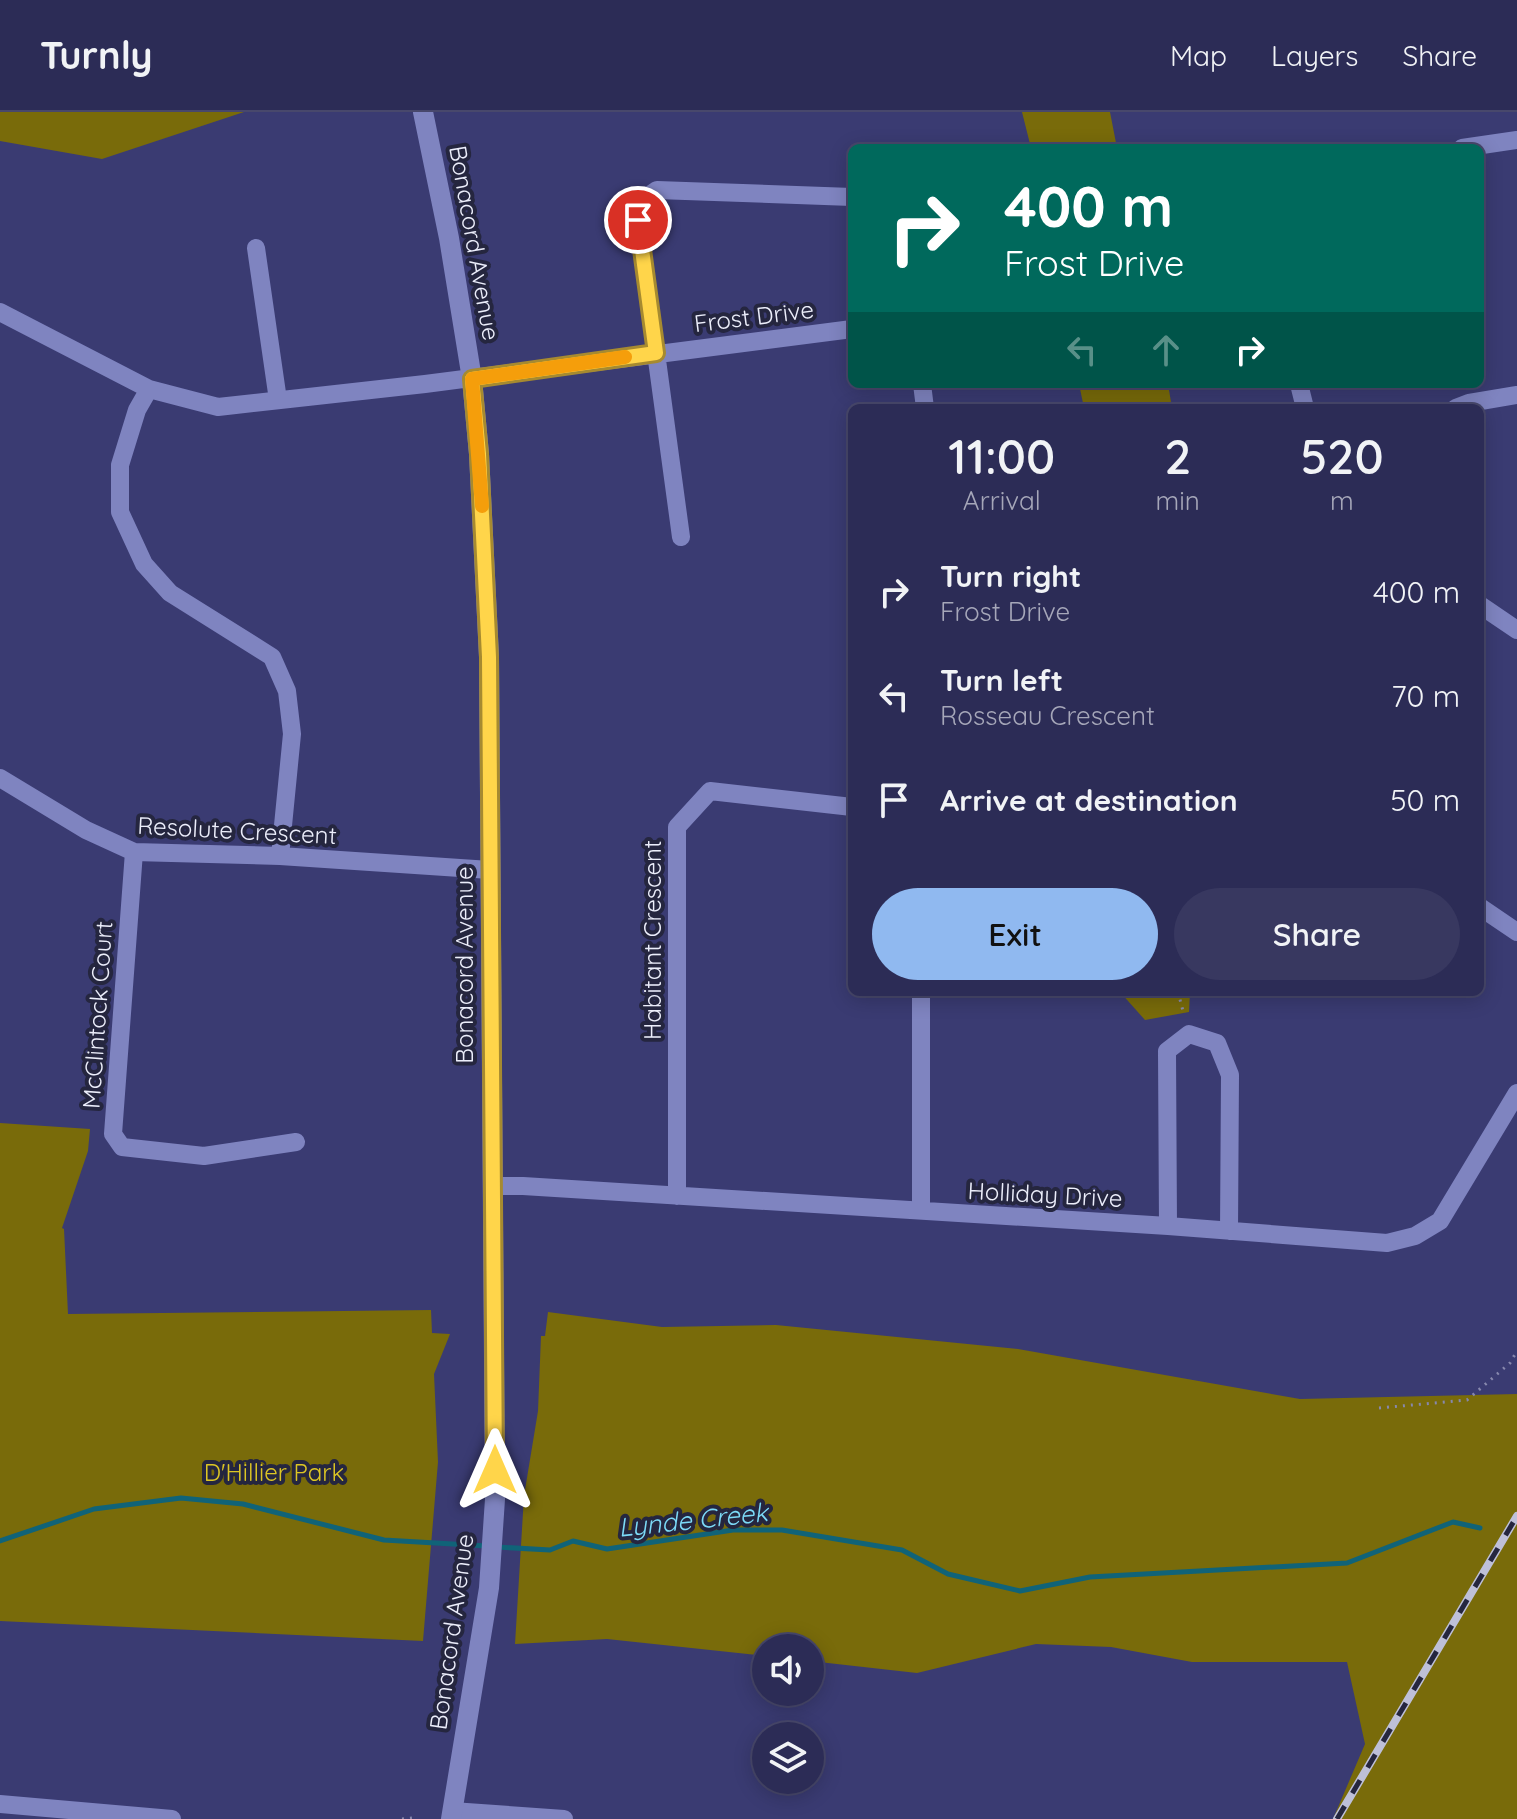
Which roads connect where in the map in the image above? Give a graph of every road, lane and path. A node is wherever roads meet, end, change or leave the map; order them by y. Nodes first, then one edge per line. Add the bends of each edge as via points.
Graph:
1 (423, 112) edge
2 (1517, 140) edge
3 (1484, 145) edge
4 (848, 197) edge
5 (256, 248) dead end
6 (0, 312) edge
7 (848, 329) edge
8 (656, 353) junction
9 (472, 379) junction
10 (149, 389) junction
11 (1517, 395) edge
12 (278, 400) junction
13 (1466, 404) edge
14 (681, 537) dead end
15 (1484, 608) edge
16 (1517, 630) edge
17 (0, 778) edge
18 (848, 807) edge
19 (134, 852) junction
20 (280, 856) junction
21 (490, 870) junction
22 (1484, 910) edge
23 (1517, 932) edge
24 (921, 996) edge
25 (1179, 996) edge
26 (1189, 1034) junction
27 (1517, 1093) edge
28 (296, 1142) dead end
29 (493, 1186) junction
30 (677, 1196) junction
31 (921, 1210) junction
32 (1168, 1226) junction
33 (1229, 1231) junction
34 (1517, 1351) edge
35 (1379, 1408) dead end
36 (0, 1804) edge
37 (452, 1815) edge
38 (412, 1818) edge
39 (172, 1819) edge
40 (402, 1819) edge
41 (564, 1819) edge

1 - 9 street, Bonacord Avenue
2 - 3 street
4 - 8 street via 657,190 644,199 638,220
5 - 12 street
6 - 10 street
7 - 8 street, Frost Drive
8 - 9 street, Frost Drive
8 - 14 street
9 - 12 street
9 - 21 street, Bonacord Avenue via 489,657
10 - 12 street via 218,407
10 - 20 street via 120,465 120,512 144,564 170,593 272,657 287,691 292,734
11 - 13 street
15 - 16 street
17 - 19 street, Resolute Crescent
18 - 30 street, Habitant Crescent via 710,791 677,827
19 - 20 street, Resolute Crescent
19 - 28 street, McClintock Court via 113,1134 122,1147 204,1156
20 - 21 street, Resolute Crescent
21 - 29 street, Bonacord Avenue
22 - 23 street
24 - 31 street
25 - 26 path
26 - 32 street via 1167,1051
26 - 33 street via 1217,1043 1230,1075
27 - 33 street, Holliday Drive via 1440,1221 1415,1236 1387,1243
29 - 30 street, Holliday Drive
29 - 37 street, Bonacord Avenue via 495,1499 489,1588
30 - 31 street, Holliday Drive
31 - 32 street, Holliday Drive
32 - 33 street, Holliday Drive
34 - 35 path via 1467,1400
36 - 39 street
37 - 41 street
38 - 40 path

